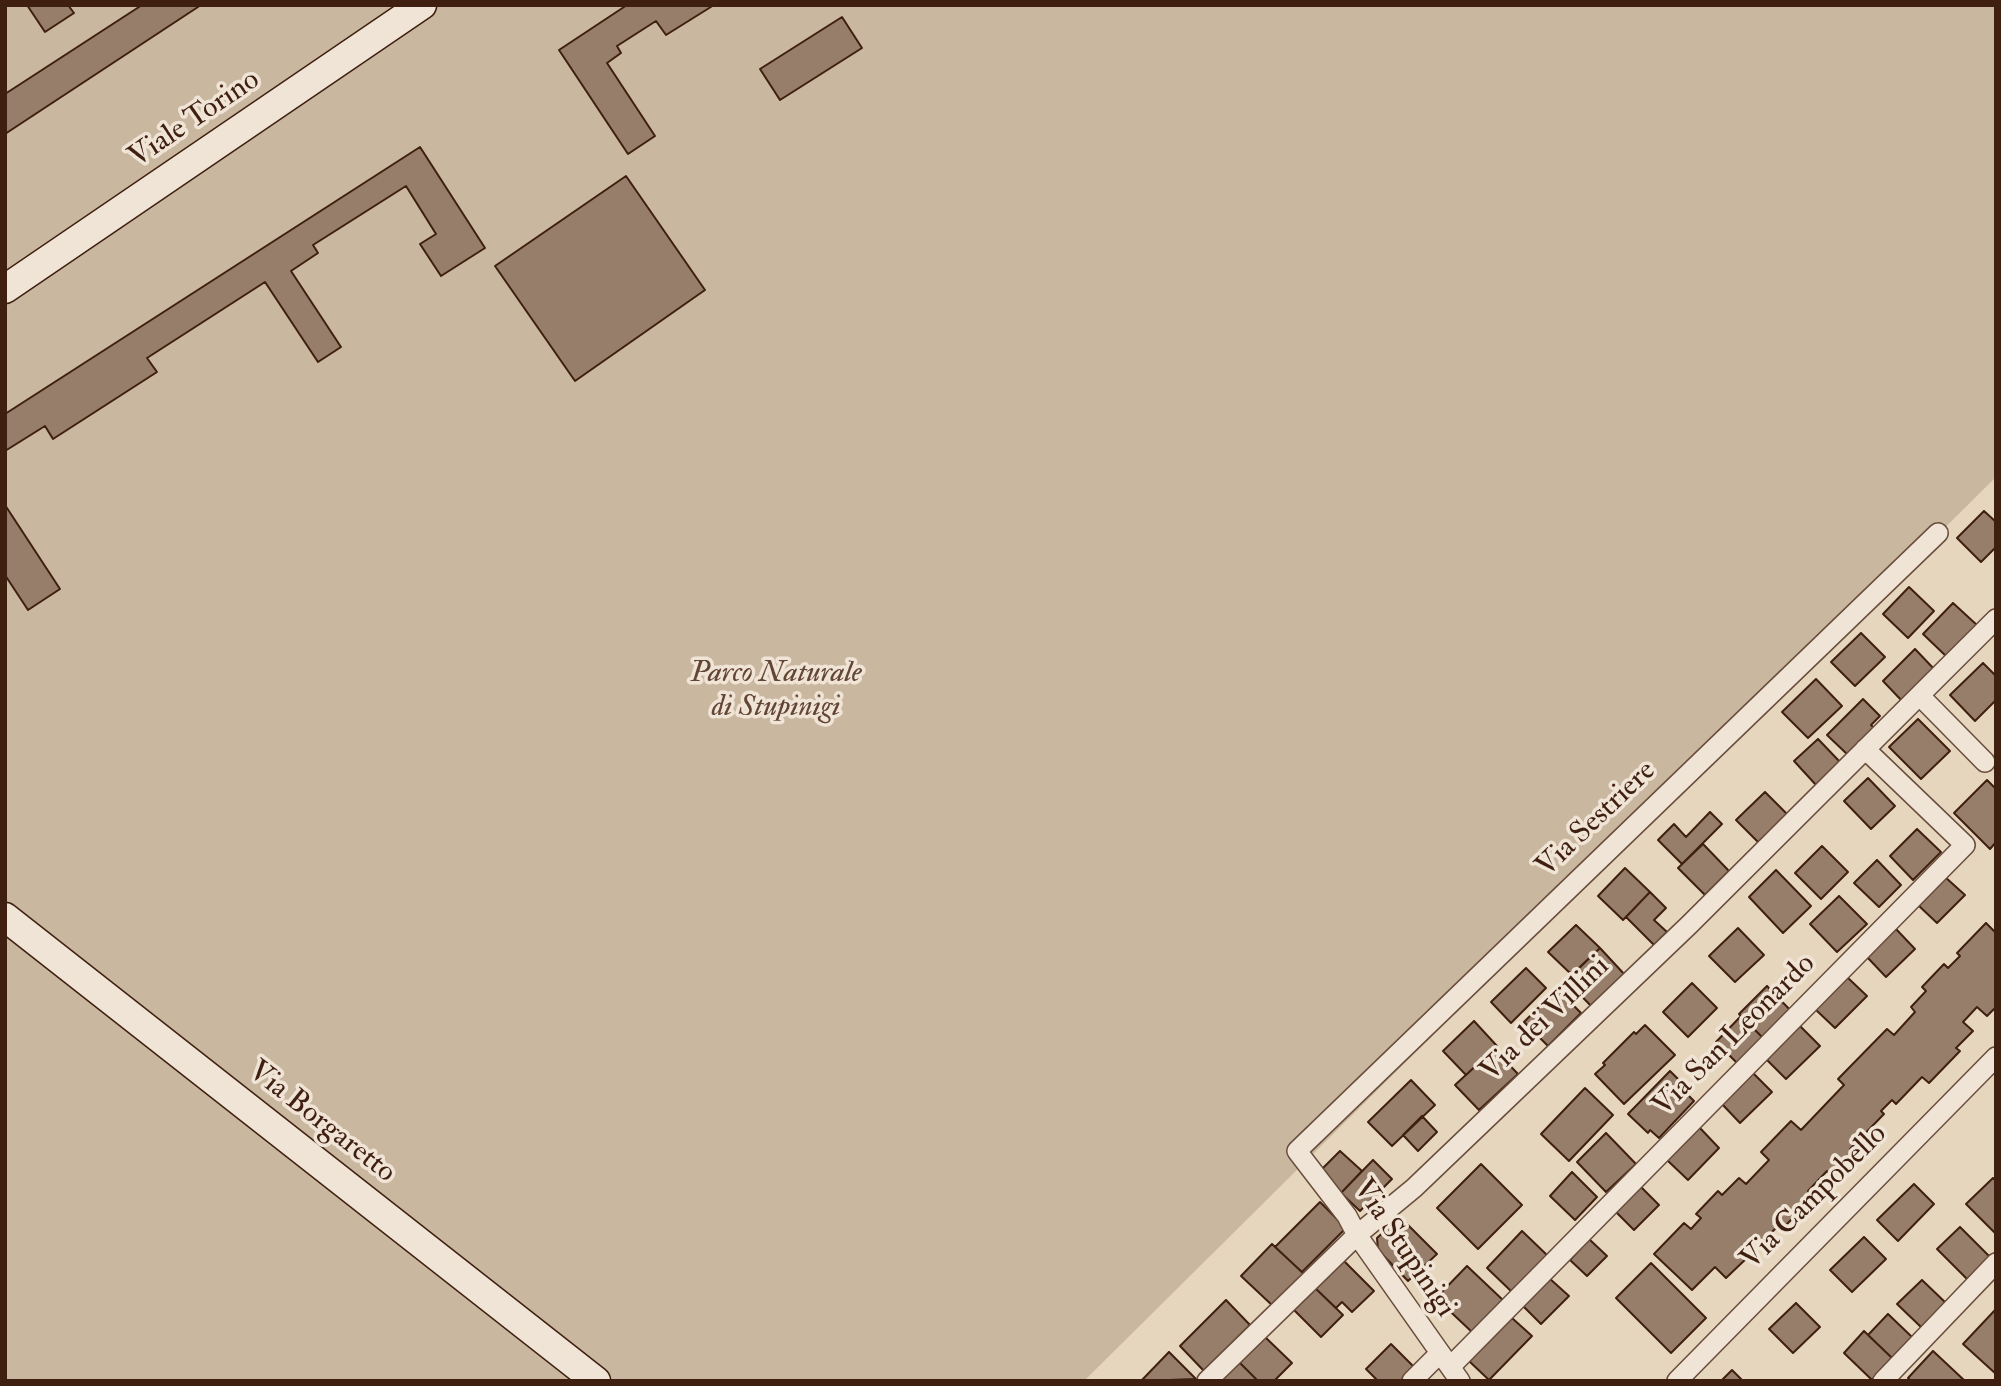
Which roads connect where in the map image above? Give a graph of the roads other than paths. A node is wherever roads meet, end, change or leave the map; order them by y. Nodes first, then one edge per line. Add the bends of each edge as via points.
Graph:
1 (422, 5) edge
2 (5, 289) edge
3 (1938, 533) dead end
4 (1996, 620) edge
5 (1920, 696) junction
6 (1866, 748) junction
7 (1985, 762) dead end
8 (5, 917) edge
9 (1996, 1057) edge
10 (1297, 1151) joint
11 (1357, 1235) junction
12 (1996, 1263) edge
13 (1450, 1367) edge
14 (596, 1381) edge
15 (1207, 1381) edge
16 (1412, 1381) edge
17 (1677, 1381) edge
18 (1883, 1381) edge

1 - 2 street, Viale Torino
3 - 10 street, Via Sestriere
4 - 5 street, Via dei Villini
5 - 6 street, Via dei Villini
5 - 7 street
6 - 11 street, Via dei Villini via 1689,925 1414,1188
6 - 13 street, Via San Leonardo via 1965,845
8 - 14 street, Via Borgaretto
9 - 17 street, Via Campobello
10 - 11 street, Via Stupinigi
11 - 13 street, Via Stupinigi
11 - 15 street, Via dei Villini
12 - 18 street
13 - 16 street

